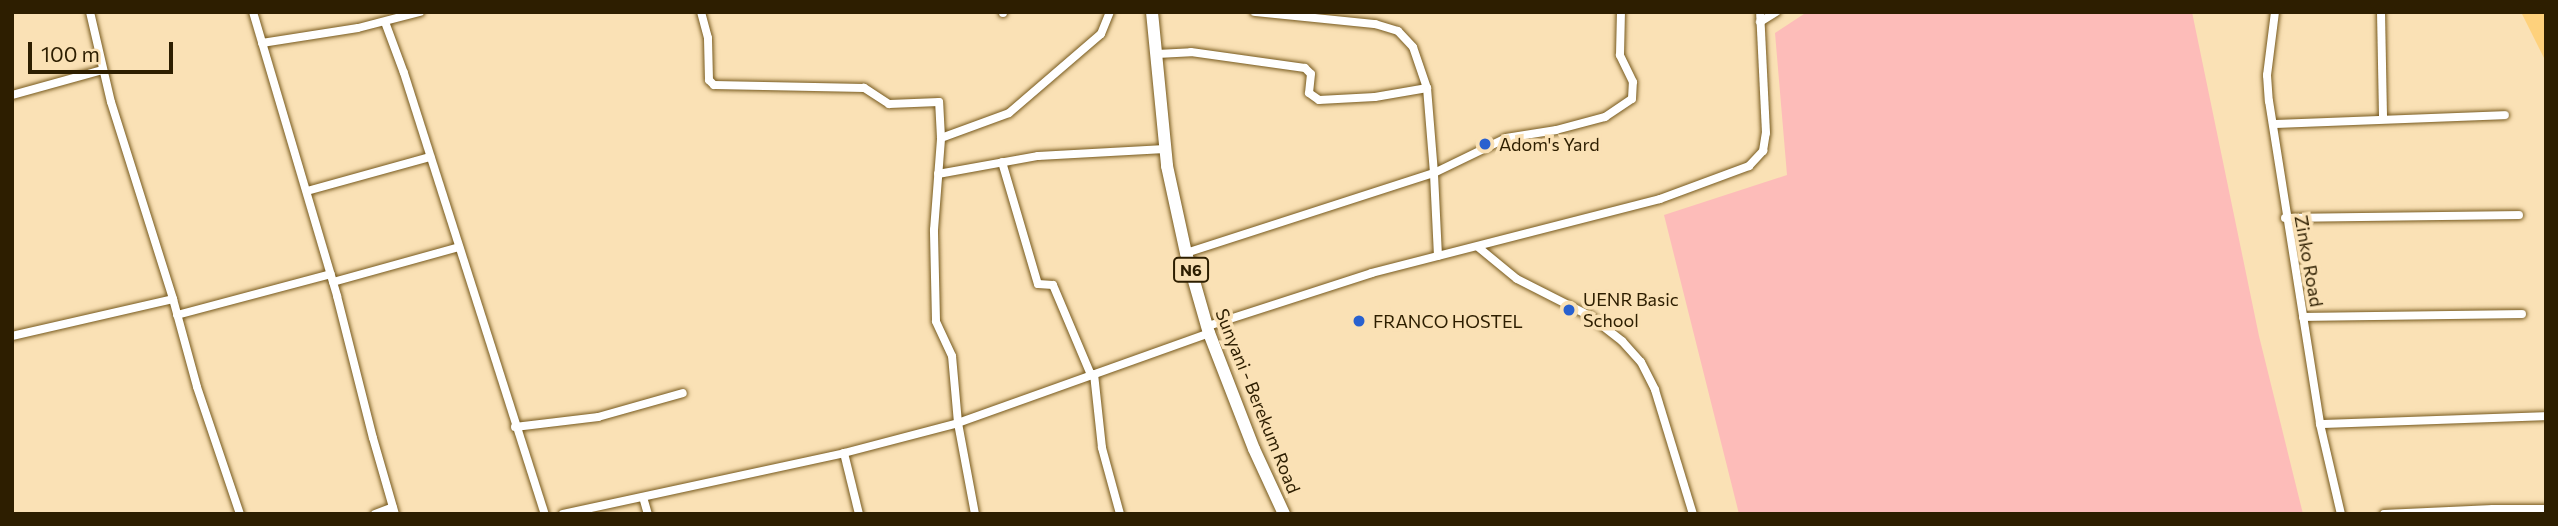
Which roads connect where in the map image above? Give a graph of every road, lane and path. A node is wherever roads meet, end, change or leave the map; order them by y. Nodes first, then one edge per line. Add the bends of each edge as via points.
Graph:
1 (90, 12) edge
2 (253, 12) edge
3 (420, 12) edge
4 (701, 12) edge
5 (1110, 12) edge
6 (1152, 12) edge
7 (1255, 12) edge
8 (1621, 12) edge
9 (1776, 12) edge
10 (2275, 12) edge
11 (2381, 12) edge
12 (1760, 17) edge
13 (385, 22) junction
14 (262, 43) junction
15 (1157, 54) junction
16 (103, 70) junction
17 (1427, 88) junction
18 (12, 95) edge
19 (2504, 115) dead end
20 (2383, 119) junction
21 (2273, 124) junction
22 (941, 138) junction
23 (1165, 149) junction
24 (430, 157) junction
25 (1002, 162) junction
26 (1434, 173) junction
27 (939, 174) junction
28 (307, 191) junction
29 (2519, 215) dead end
30 (2285, 218) junction
31 (458, 247) junction
32 (1478, 247) junction
33 (1186, 253) junction
34 (1438, 256) junction
35 (332, 278) junction
36 (173, 299) junction
37 (2522, 314) dead end
38 (177, 315) junction
39 (2303, 317) junction
40 (1209, 330) junction
41 (12, 337) edge
42 (1093, 375) junction
43 (683, 393) dead end
44 (2546, 416) edge
45 (958, 423) junction
46 (2320, 424) junction
47 (515, 427) junction
48 (844, 453) junction
49 (643, 497) junction
50 (2546, 509) edge
51 (394, 510) edge
52 (2493, 511) edge
53 (240, 514) edge
54 (375, 514) edge
55 (545, 514) edge
56 (563, 514) edge
57 (648, 514) edge
58 (859, 514) edge
59 (975, 514) edge
60 (1120, 514) edge
61 (1284, 514) edge
62 (1693, 514) edge
63 (2341, 514) edge
64 (2384, 514) edge

1 - 16 street
2 - 14 street
3 - 13 street
4 - 22 street via 708,38 709,80 714,85 864,88 889,104 939,102
5 - 22 street via 1101,34 1009,113
6 - 15 main road, Sunyani - Berekum Road / N6
7 - 17 street via 1376,24 1398,31 1413,47
8 - 26 street via 1620,55 1633,82 1632,99 1605,117 1506,138
9 - 12 street
10 - 21 street, Zinko Road via 2267,75
11 - 20 street
12 - 32 street via 1766,133 1763,151 1749,166 1660,199
13 - 14 street
13 - 24 street
14 - 28 street
15 - 17 street via 1191,52 1305,68 1311,74 1309,93 1319,100
15 - 23 main road, Sunyani - Berekum Road / N6
16 - 18 street
16 - 36 street
17 - 26 street
19 - 20 street
20 - 21 street
21 - 30 street, Zinko Road
22 - 27 street
23 - 25 street
23 - 33 main road, Sunyani - Berekum Road / N6
24 - 28 street
24 - 31 street
25 - 27 street
25 - 42 street via 1038,284 1053,285
26 - 33 street
26 - 34 street
27 - 45 street via 934,230 936,321 952,356
28 - 35 street
29 - 30 street
30 - 39 street, Zinko Road
31 - 35 street
31 - 47 street
32 - 34 street
32 - 62 street via 1517,279 1590,316 1641,362 1655,390
33 - 40 main road, Sunyani - Berekum Road / N6
34 - 40 street via 1372,273
35 - 38 street
35 - 51 street
36 - 38 street
36 - 41 street
37 - 39 street
38 - 53 street
39 - 46 street, Zinko Road
40 - 42 street
40 - 61 main road, Sunyani - Berekum Road / N6
42 - 45 street
42 - 60 street via 1102,448
43 - 47 street via 598,416
44 - 46 street
45 - 48 street
45 - 59 street
46 - 63 street, Zinko Road
47 - 55 street
48 - 49 street
48 - 58 street
49 - 56 street
49 - 57 street
50 - 52 street
51 - 54 street
52 - 64 street

